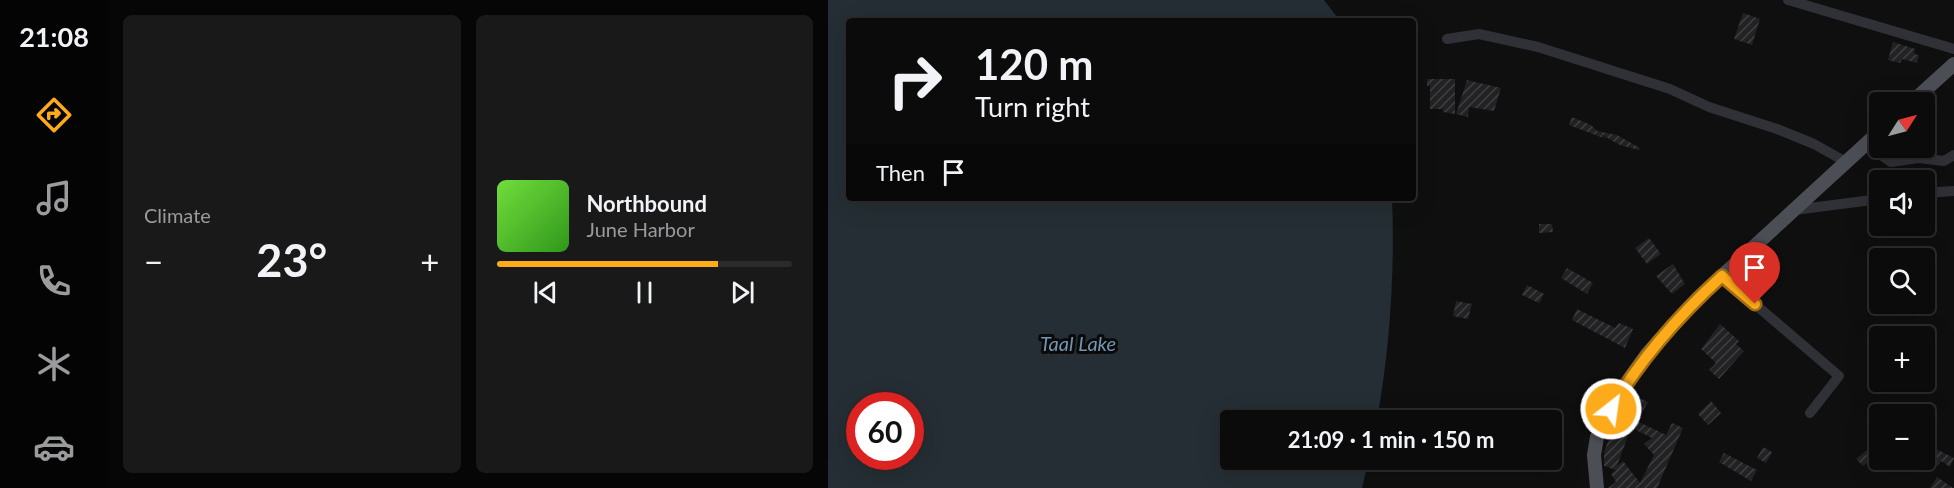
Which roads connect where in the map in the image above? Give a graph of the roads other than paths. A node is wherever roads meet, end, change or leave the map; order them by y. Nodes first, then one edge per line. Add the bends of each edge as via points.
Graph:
1 (1788, 0) edge
2 (1447, 39) dead end
3 (1954, 49) edge
4 (1954, 64) edge
5 (1923, 92) edge
6 (1869, 141) edge
7 (1865, 144) junction
8 (1954, 155) edge
9 (1846, 162) junction
10 (1954, 191) edge
11 (1935, 192) edge
12 (1869, 200) edge
13 (1794, 210) junction
14 (1722, 276) junction
15 (1810, 413) dead end
16 (1597, 488) edge

1 - 3 lane
2 - 9 lane via 1479,34 1538,47 1670,89 1814,144
4 - 5 main road
6 - 7 main road
7 - 8 lane via 1891,162 1918,158 1944,161
7 - 9 main road
9 - 13 main road
10 - 11 lane
12 - 13 lane
13 - 14 main road
14 - 15 lane via 1839,376
14 - 16 main road via 1668,329 1617,400 1597,437

